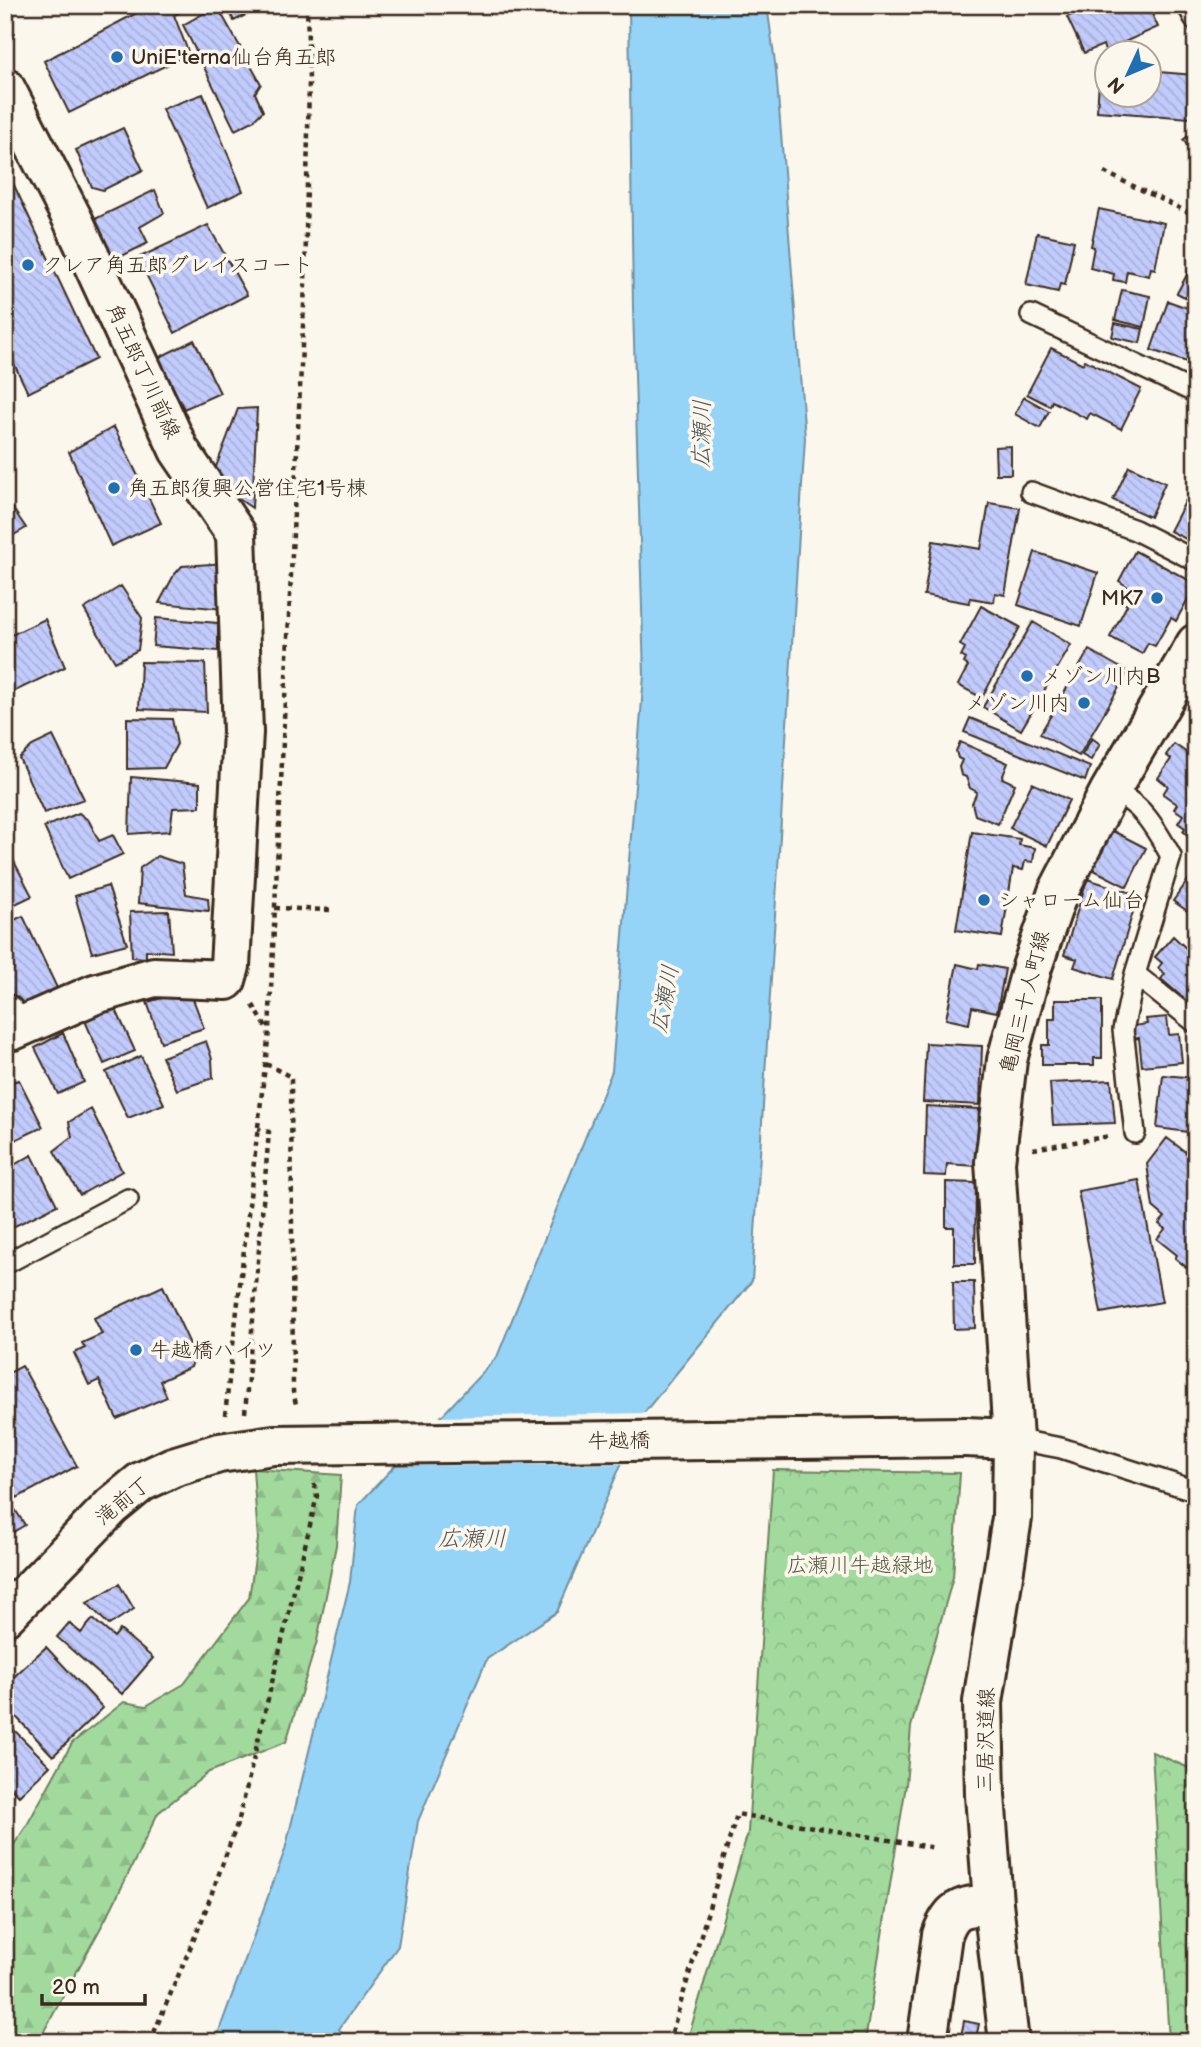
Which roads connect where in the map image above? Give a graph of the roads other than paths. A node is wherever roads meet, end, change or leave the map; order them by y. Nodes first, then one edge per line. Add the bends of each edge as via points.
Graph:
1 (1187, 5) edge
2 (1196, 21) edge
3 (8, 102) edge
4 (1031, 315) dead end
5 (1196, 393) edge
6 (1031, 492) dead end
7 (1196, 561) edge
8 (1196, 644) edge
9 (1110, 791) junction
10 (1135, 974) junction
11 (5, 1014) edge
12 (1196, 1023) edge
13 (1135, 1133) dead end
14 (128, 1199) dead end
15 (5, 1264) edge
16 (286, 1432) joint
17 (1013, 1439) junction
18 (1196, 1491) edge
19 (5, 1616) edge
20 (993, 1903) junction
21 (927, 2042) edge
22 (1009, 2042) edge

1 - 2 lane
3 - 11 street, 角五郎丁川前線 via 73,220 179,450 236,534 243,732 226,980 154,977 95,994 13,1030
4 - 5 lane
6 - 7 lane via 1135,530
8 - 9 street, 亀岡三十人町線
9 - 10 lane via 1126,796 1154,825 1171,856
9 - 17 street, 亀岡三十人町線 via 1044,928 1007,1060 995,1162
10 - 12 lane
10 - 13 lane via 1124,1030
14 - 15 lane
16 - 17 street, 牛越橋, bridge
16 - 19 street, 滝前丁 via 173,1467 141,1482
17 - 18 lane via 1061,1448
17 - 20 street, 三居沢道線 via 1012,1518 983,1702
20 - 21 street via 962,1908 948,1918
20 - 22 street, 三居沢道線

